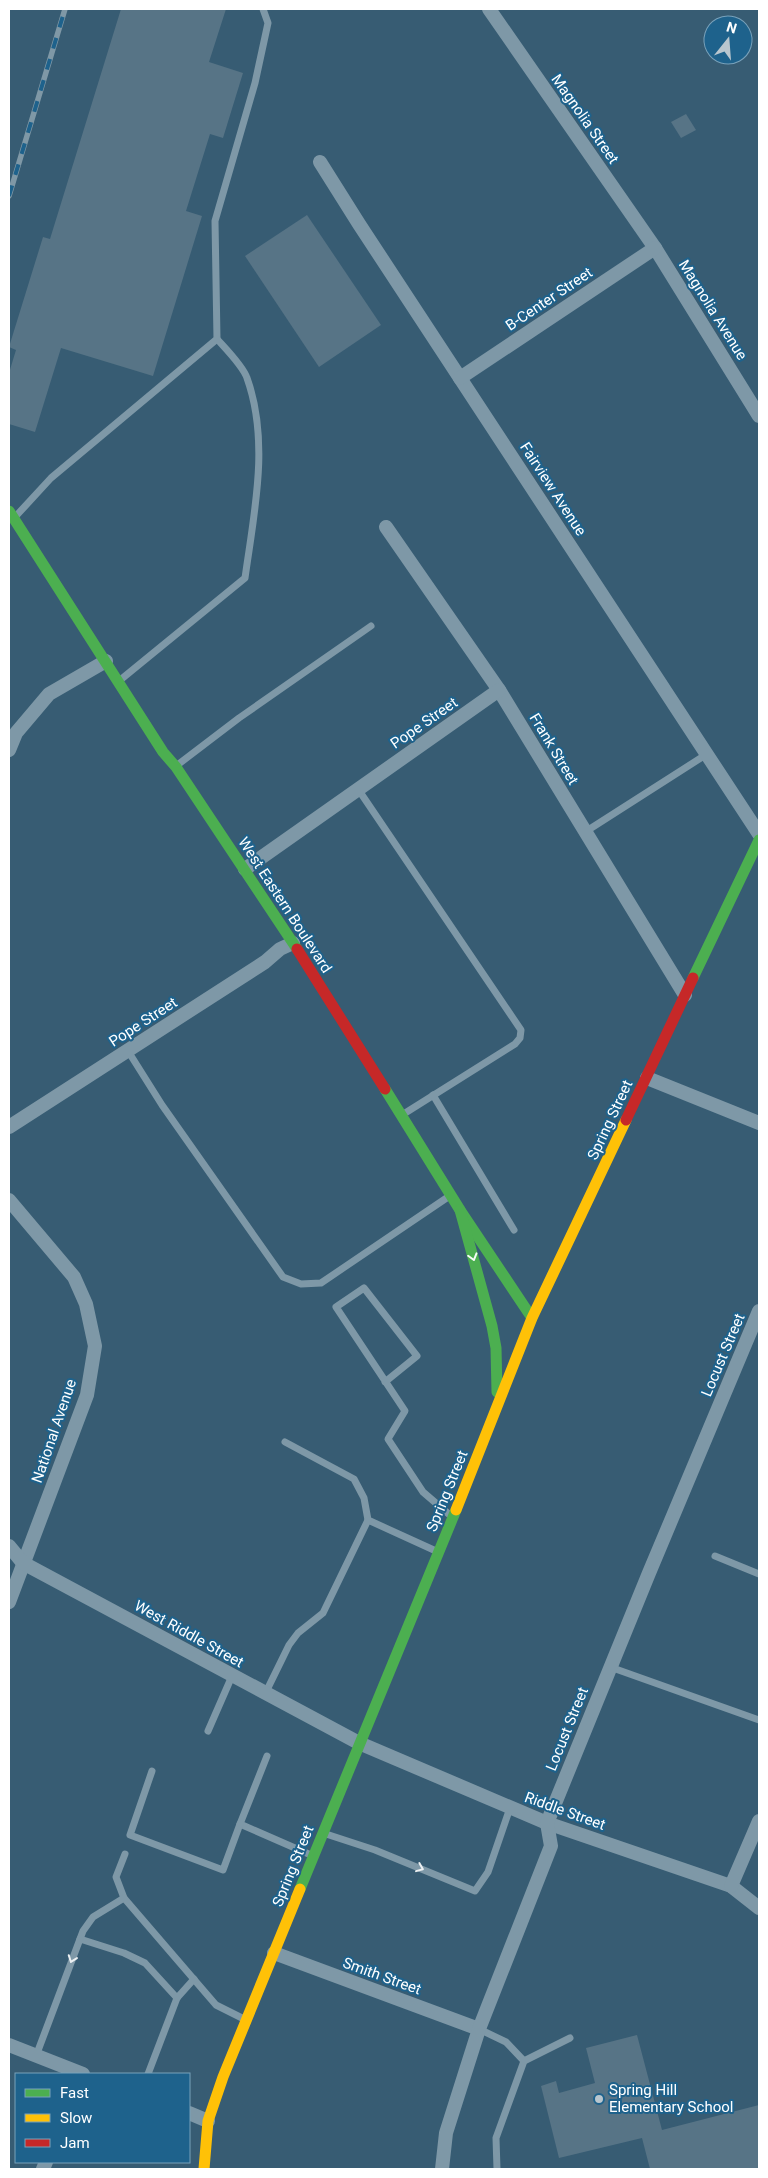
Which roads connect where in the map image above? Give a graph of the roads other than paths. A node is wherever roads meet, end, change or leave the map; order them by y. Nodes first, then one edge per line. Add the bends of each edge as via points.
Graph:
1 (263, 9) edge
2 (489, 9) edge
3 (320, 162) dead end
4 (655, 248) junction
5 (217, 339) junction
6 (460, 378) junction
7 (759, 416) edge
8 (11, 515) edge
9 (386, 527) dead end
10 (371, 626) dead end
11 (106, 661) junction
12 (119, 681) junction
13 (499, 690) junction
14 (9, 750) edge
15 (707, 754) junction
16 (176, 767) junction
17 (358, 789) junction
18 (585, 832) junction
19 (759, 834) edge
20 (759, 840) edge
21 (244, 868) junction
22 (293, 943) junction
23 (685, 995) junction
24 (128, 1051) junction
25 (647, 1078) junction
26 (433, 1096) junction
27 (400, 1116) junction
28 (759, 1123) edge
29 (9, 1127) edge
30 (451, 1195) junction
31 (9, 1200) edge
32 (460, 1210) junction
33 (514, 1230) dead end
34 (759, 1311) edge
35 (532, 1318) junction
36 (385, 1382) junction
37 (497, 1404) junction
38 (285, 1442) dead end
39 (453, 1518) junction
40 (368, 1520) junction
41 (9, 1546) edge
42 (439, 1552) junction
43 (714, 1556) dead end
44 (23, 1563) junction
45 (759, 1574) edge
46 (9, 1602) edge
47 (610, 1667) junction
48 (232, 1676) junction
49 (265, 1694) junction
50 (759, 1720) edge
51 (208, 1731) dead end
52 (360, 1743) junction
53 (267, 1756) dead end
54 (152, 1771) dead end
55 (510, 1808) junction
56 (759, 1821) edge
57 (547, 1823) junction
58 (240, 1824) junction
59 (323, 1833) junction
60 (125, 1854) dead end
61 (314, 1856) junction
62 (731, 1886) junction
63 (124, 1898) junction
64 (759, 1908) edge
65 (80, 1939) junction
66 (274, 1953) junction
67 (194, 1979) junction
68 (178, 1998) junction
69 (246, 2020) junction
70 (479, 2029) junction
71 (570, 2038) dead end
72 (9, 2045) edge
73 (36, 2056) junction
74 (524, 2061) junction
75 (78, 2073) edge
76 (148, 2073) edge
77 (190, 2113) edge
78 (208, 2121) junction
79 (204, 2169) edge
80 (442, 2169) edge
81 (497, 2169) edge

1 - 5 lane via 268,23 215,221
2 - 4 street, Magnolia Street
3 - 6 street, Fairview Avenue
4 - 6 street, B-Center Street
4 - 7 street, Magnolia Avenue
5 - 8 lane
5 - 12 lane via 247,376 258,424 257,495 245,578
6 - 15 street, Fairview Avenue
8 - 11 main road, West Eastern Boulevard
9 - 13 street, Frank Street
10 - 16 lane via 255,706
11 - 12 main road, West Eastern Boulevard
11 - 14 street via 49,694 16,733
12 - 16 main road, West Eastern Boulevard via 163,752
13 - 17 street, Pope Street
13 - 18 street, Frank Street
15 - 18 lane
15 - 19 street, Fairview Avenue
16 - 21 main road, West Eastern Boulevard
17 - 21 street, Pope Street
17 - 26 lane via 521,1030 515,1044
18 - 23 street, Frank Street
20 - 23 main road, Spring Street
21 - 22 main road, West Eastern Boulevard
22 - 24 street, Pope Street
22 - 27 main road, West Eastern Boulevard
23 - 25 main road, Spring Street
24 - 29 street, Pope Street
24 - 30 lane via 162,1105 283,1277 300,1284 321,1283
25 - 28 street
25 - 35 main road, Spring Street
26 - 27 lane
26 - 33 lane
27 - 30 main road, West Eastern Boulevard
30 - 32 main road, West Eastern Boulevard
31 - 44 street, National Avenue via 74,1277 86,1304 95,1346 87,1396
32 - 35 main road, West Eastern Boulevard
32 -> 37 main road via 492,1326 496,1348
34 - 47 street, Locust Street
35 - 37 main road, Spring Street
36 - 36 lane via 336,1307 364,1288 416,1356
36 - 39 lane via 405,1411 388,1439 424,1492
37 - 39 main road, Spring Street
38 - 40 lane via 354,1479 364,1498
39 - 42 main road, Spring Street
40 - 42 lane
40 - 49 lane via 323,1613 298,1633 289,1645
41 - 44 street, West Riddle Street
42 - 52 main road, Spring Street
43 - 45 lane
44 - 46 street, National Avenue
44 - 48 street, West Riddle Street
47 - 50 lane
47 - 57 street, Locust Street
48 - 49 street, West Riddle Street
48 - 51 lane
49 - 52 street, West Riddle Street
52 - 55 street, Riddle Street
52 - 59 main road, Spring Street
53 - 58 lane
54 - 58 lane via 130,1835 223,1870
55 - 57 street, Riddle Street
59 -> 55 lane via 375,1850 474,1891 488,1872
56 - 62 street
57 - 62 street, Riddle Street
57 - 70 street, Locust Street via 551,1846
58 - 61 lane
59 - 61 main road, Spring Street
60 - 63 lane via 116,1877
61 - 66 main road, Spring Street
62 - 64 street, Riddle Street
63 - 65 lane via 93,1917
63 - 67 lane
65 - 68 lane via 145,1963
65 -> 73 lane
66 - 69 main road, Spring Street
66 - 70 street, Smith Street
67 - 68 lane
67 - 69 lane via 216,2005
68 - 76 lane
69 - 78 main road, Spring Street
70 - 74 lane via 506,2042
70 - 80 street, Locust Street via 446,2132
71 - 74 lane
72 - 73 street
73 - 75 street
74 - 81 lane via 496,2138
77 - 78 street
78 - 79 main road, Spring Street

